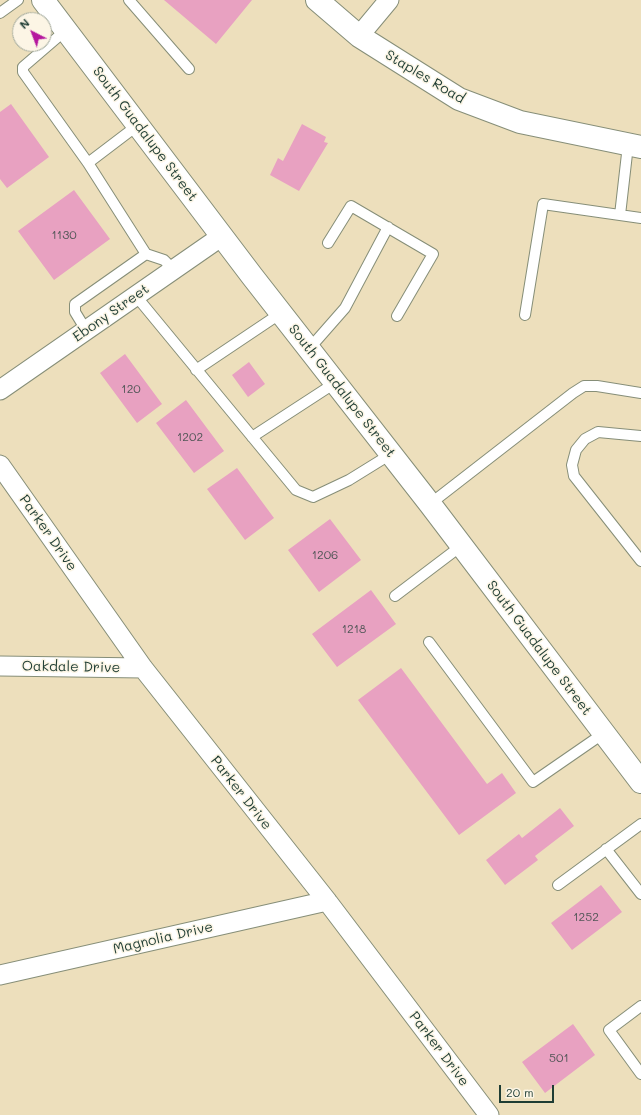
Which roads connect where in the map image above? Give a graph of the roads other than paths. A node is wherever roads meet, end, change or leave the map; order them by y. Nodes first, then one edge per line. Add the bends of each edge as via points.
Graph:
1 (18, 0) edge
2 (129, 0) edge
3 (317, 0) edge
4 (389, 0) edge
5 (51, 3) edge
6 (0, 13) edge
7 (66, 30) junction
8 (359, 36) junction
9 (189, 69) dead end
10 (138, 125) junction
11 (635, 146) edge
12 (88, 162) junction
13 (620, 215) junction
14 (641, 218) edge
15 (388, 228) junction
16 (222, 236) junction
17 (328, 243) dead end
18 (146, 254) junction
19 (173, 269) junction
20 (136, 296) junction
21 (281, 313) junction
22 (526, 315) dead end
23 (397, 316) dead end
24 (86, 330) junction
25 (309, 349) junction
26 (196, 370) junction
27 (335, 383) junction
28 (0, 390) edge
29 (641, 392) edge
30 (252, 436) junction
31 (641, 436) edge
32 (391, 454) junction
33 (0, 465) edge
34 (430, 504) junction
35 (461, 546) junction
36 (641, 561) edge
37 (395, 596) dead end
38 (429, 642) dead end
39 (0, 666) edge
40 (142, 668) junction
41 (604, 733) junction
42 (641, 782) edge
43 (641, 824) edge
44 (606, 849) junction
45 (558, 885) dead end
46 (641, 894) edge
47 (327, 901) junction
48 (0, 975) edge
49 (641, 1006) edge
50 (641, 1074) edge
51 (489, 1115) edge

1 - 6 lane
2 - 9 lane
3 - 8 main road, Staples Road
4 - 8 street
5 - 7 main road, South Guadalupe Street
7 - 10 main road, South Guadalupe Street
7 - 12 lane via 23,67 23,72
8 - 11 main road, Staples Road via 459,99 520,122
10 - 12 lane
10 - 16 main road, South Guadalupe Street
11 - 13 lane
12 - 18 lane
13 - 14 lane
13 - 22 lane via 543,204
15 - 17 lane via 351,206
15 - 23 lane via 433,254
15 - 25 lane via 345,308
16 - 19 street, Ebony Street
16 - 21 main road, South Guadalupe Street
18 - 19 lane via 164,260
18 - 24 lane via 75,304 75,312
19 - 20 street, Ebony Street
20 - 24 street, Ebony Street
20 - 26 lane
21 - 25 main road, South Guadalupe Street
21 - 26 lane
24 - 28 street, Ebony Street
25 - 27 main road, South Guadalupe Street
26 - 30 lane
27 - 30 lane
27 - 32 main road, South Guadalupe Street
29 - 34 lane via 584,386
30 - 32 lane via 296,490 313,497 349,480
31 - 36 lane via 598,432 585,440 576,450 572,465 574,476
32 - 34 main road, South Guadalupe Street
33 - 40 street, Parker Drive
34 - 35 main road, South Guadalupe Street
35 - 37 lane
35 - 41 main road, South Guadalupe Street
38 - 41 lane via 533,782
39 - 40 street, Oakdale Drive
40 - 47 street, Parker Drive
41 - 42 main road, South Guadalupe Street
43 - 44 lane
44 - 45 lane
44 - 46 lane
47 - 48 street, Magnolia Drive
47 - 51 street, Parker Drive
49 - 50 lane via 609,1030

